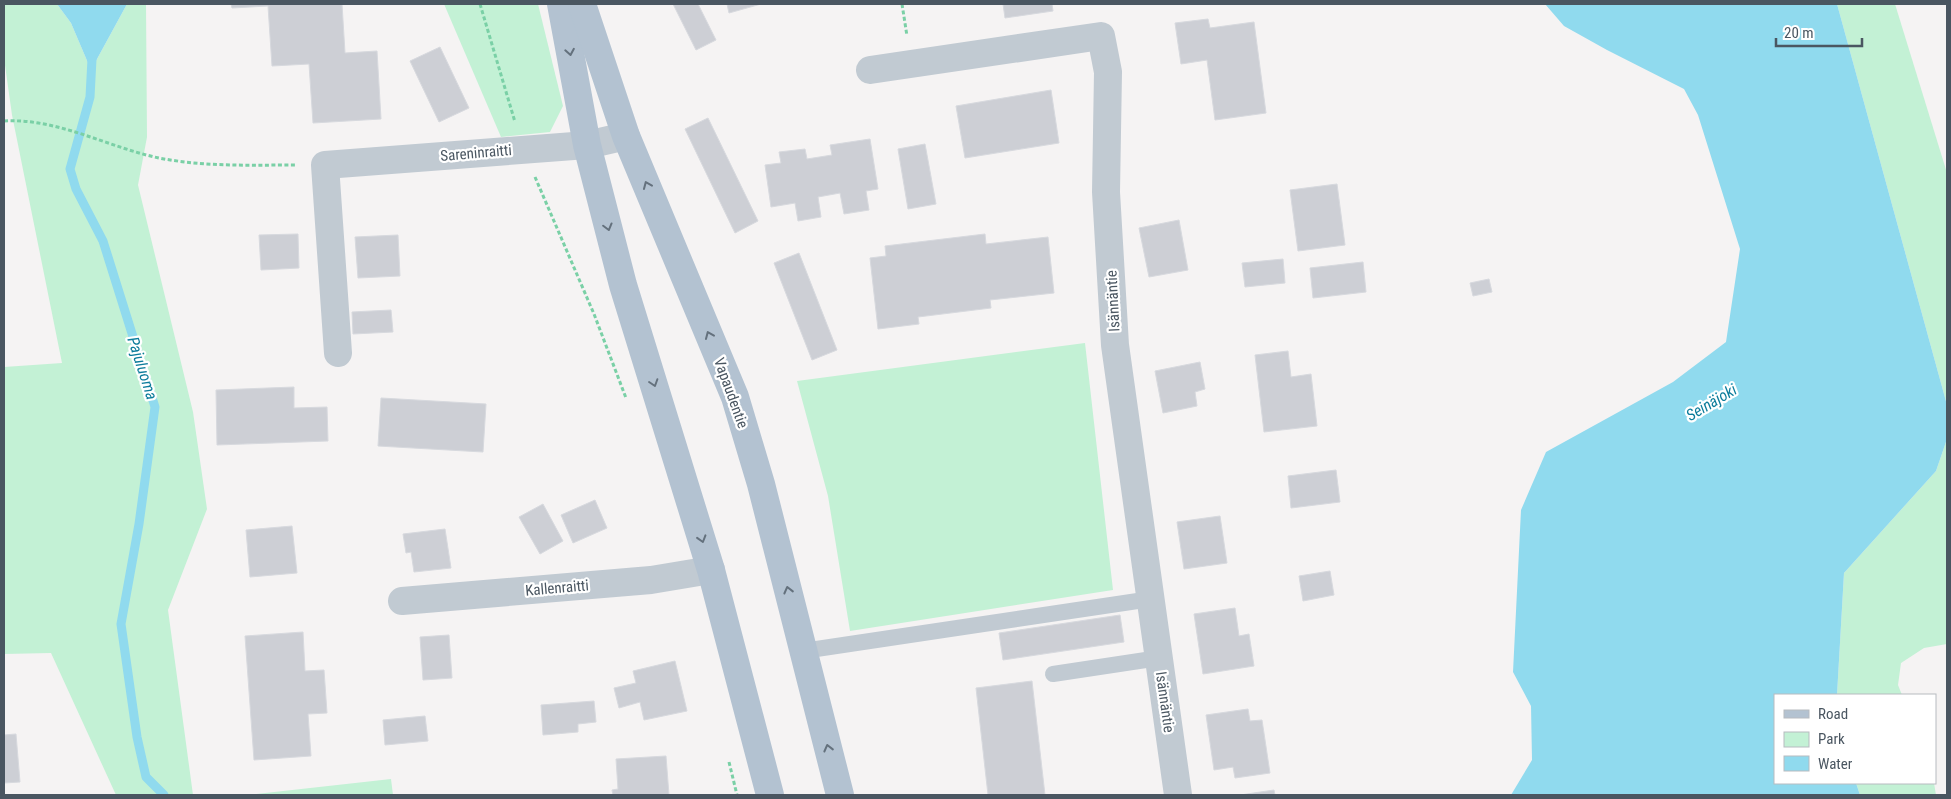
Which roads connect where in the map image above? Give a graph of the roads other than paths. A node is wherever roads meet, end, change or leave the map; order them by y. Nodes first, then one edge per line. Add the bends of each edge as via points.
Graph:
1 (561, 4) edge
2 (582, 4) edge
3 (870, 70) dead end
4 (626, 136) junction
5 (587, 145) junction
6 (338, 353) dead end
7 (711, 570) junction
8 (1151, 599) junction
9 (402, 601) dead end
10 (803, 651) junction
11 (1159, 658) junction
12 (1053, 674) dead end
13 (770, 795) edge
14 (840, 795) edge
15 (1178, 795) edge

1 -> 5 main road
2 - 4 main road, Vapaudentie
3 - 8 street, Isännäntie via 1101,36 1108,72 1106,192 1115,344
4 - 5 street, Sareninraitti
10 -> 4 main road, Vapaudentie via 761,484 735,397
5 - 6 street, Sareninraitti via 325,165
5 -> 7 main road via 623,285
7 - 9 street, Kallenraitti via 651,580
7 - 13 main road
8 - 10 lane
8 - 11 street, Isännäntie
14 -> 10 main road, Vapaudentie
11 - 12 lane
11 - 15 street, Isännäntie

